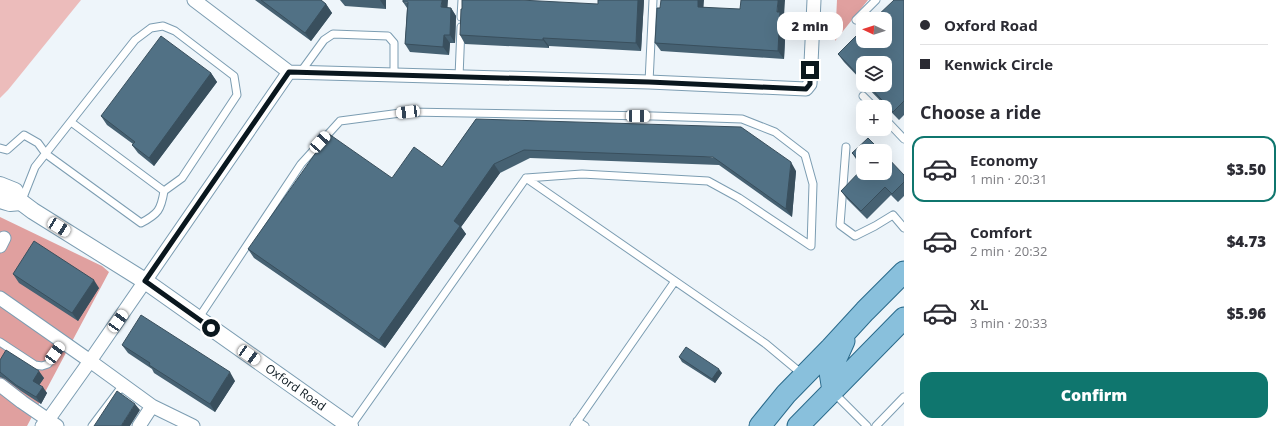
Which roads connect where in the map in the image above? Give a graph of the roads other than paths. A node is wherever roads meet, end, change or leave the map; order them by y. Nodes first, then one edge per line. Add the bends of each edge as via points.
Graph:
1 (194, 0) edge
2 (462, 0) edge
3 (654, 0) edge
4 (814, 0) edge
5 (876, 0) edge
6 (864, 12) edge
7 (295, 73) junction
8 (394, 75) junction
9 (459, 77) junction
10 (649, 82) junction
11 (863, 96) dead end
12 (867, 100) edge
13 (71, 122) junction
14 (892, 126) edge
15 (904, 139) edge
16 (846, 147) dead end
17 (0, 148) edge
18 (46, 154) junction
19 (526, 178) junction
20 (0, 185) edge
21 (164, 191) junction
22 (0, 200) edge
23 (21, 202) junction
24 (904, 228) edge
25 (904, 272) edge
26 (145, 281) junction
27 (675, 281) junction
28 (0, 298) edge
29 (904, 318) edge
30 (198, 319) junction
31 (850, 326) junction
32 (0, 342) edge
33 (63, 342) junction
34 (90, 361) junction
35 (804, 375) junction
36 (123, 384) junction
37 (0, 385) edge
38 (832, 391) junction
39 (904, 397) edge
40 (152, 406) junction
41 (576, 423) edge
42 (49, 424) edge
43 (799, 425) edge
44 (92, 426) edge
45 (139, 426) edge
46 (193, 426) edge
47 (351, 426) edge
48 (585, 426) edge
49 (760, 426) edge
50 (867, 426) edge
51 (876, 426) edge

1 - 7 street
2 - 9 lane
3 - 10 lane
4 - 10 street via 810,84 806,89
5 - 6 lane
7 - 8 street
7 - 8 lane via 324,40 333,34 388,36 394,43
7 - 26 street
8 - 9 street
9 - 10 street
11 - 12 lane
13 - 18 lane
13 - 21 lane
13 - 21 lane via 135,40 151,28 163,26 175,31 234,76 237,95 182,178
14 - 15 lane
16 - 24 lane via 840,225 855,236 893,215
17 - 18 lane via 7,150 24,134 38,143
18 - 21 lane via 141,223 152,217 160,207
18 - 23 lane via 35,167
19 - 27 lane
19 - 30 lane via 582,174 708,181 739,198 811,246 813,184 805,155 775,132 742,119 408,112 340,120 301,164
19 - 47 lane
20 - 23 street, Oxford Road via 15,191
22 - 23 street via 10,203
23 - 26 street, Oxford Road
25 - 31 main road
26 - 30 street, Oxford Road
26 - 34 street
27 - 35 lane via 766,344
27 - 41 lane
28 - 33 street
29 - 38 main road
30 - 47 street, Oxford Road
31 - 35 main road
31 - 38 main road via 830,372
32 - 33 lane via 35,365 42,366 48,364
33 - 34 street
34 - 36 street
34 - 42 street
35 - 43 main road via 807,398
35 - 49 main road
36 - 40 street
36 - 44 lane
37 - 42 street
38 - 43 main road
38 - 50 lane
39 - 51 lane
40 - 45 street
40 - 46 street
41 - 48 lane

